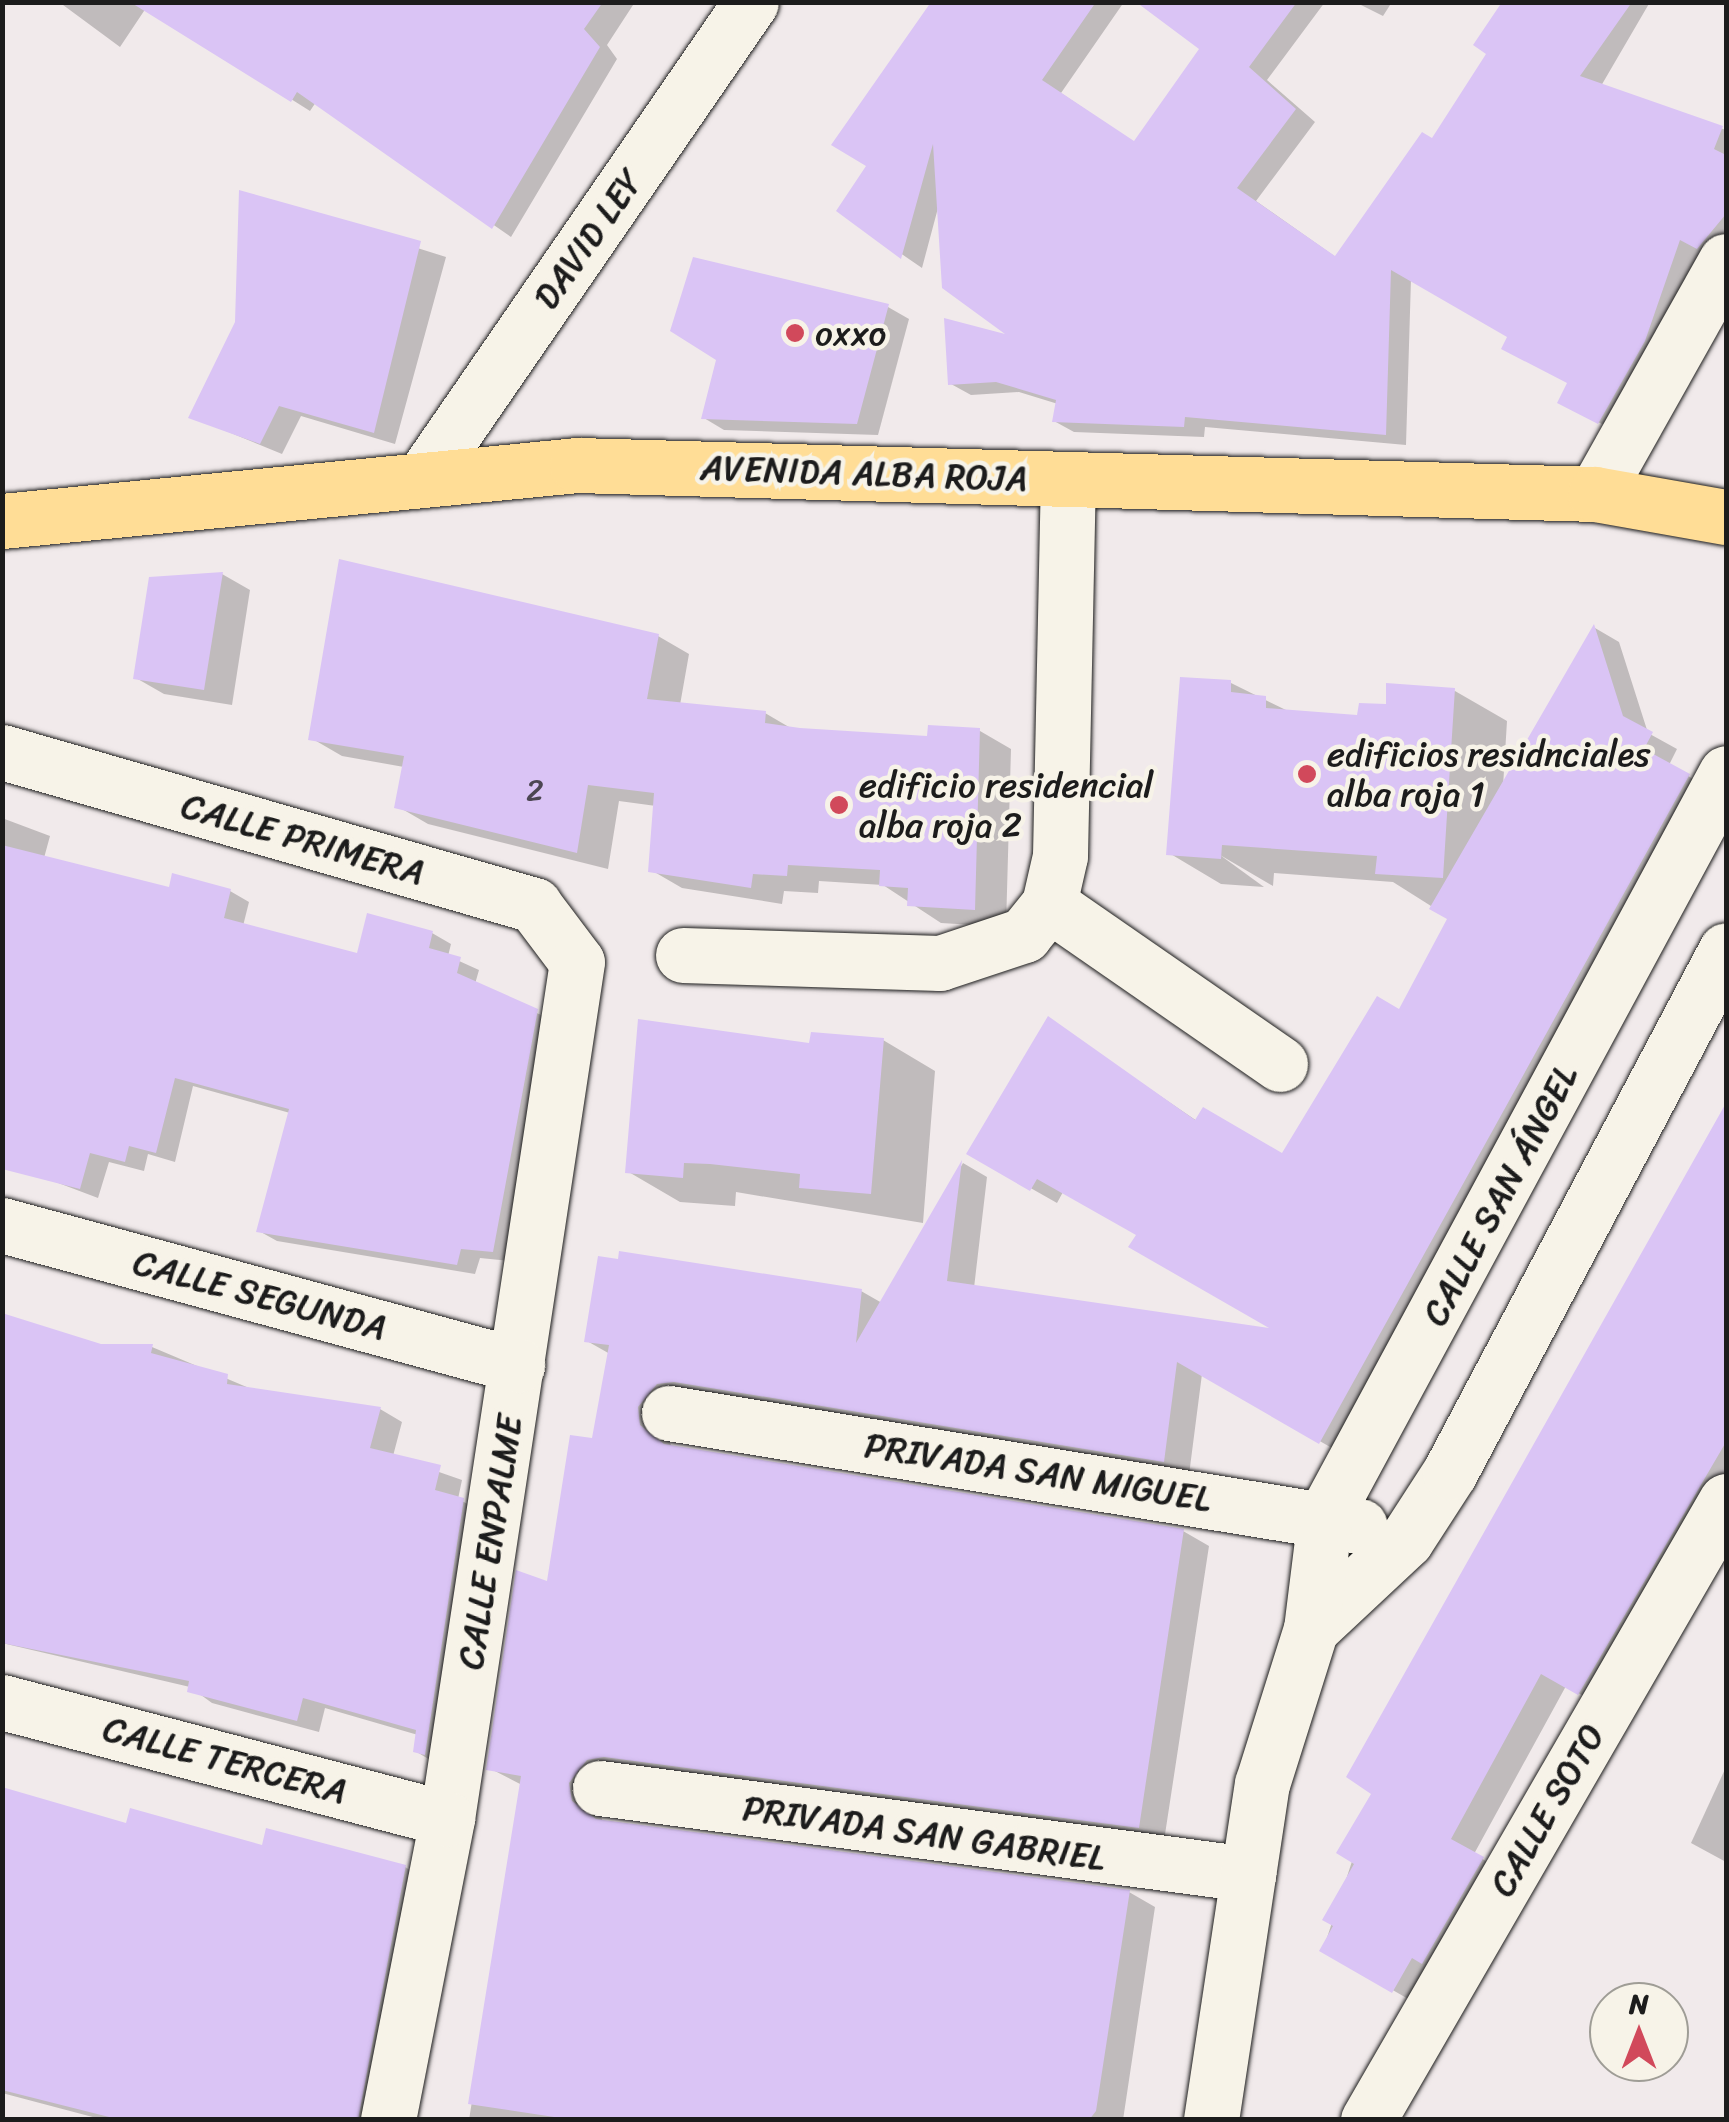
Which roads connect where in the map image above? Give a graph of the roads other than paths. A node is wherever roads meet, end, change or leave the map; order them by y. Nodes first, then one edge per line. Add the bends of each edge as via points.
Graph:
1 (752, 2) edge
2 (1726, 261) edge
3 (425, 474) junction
4 (1068, 478) junction
5 (1595, 494) junction
6 (1726, 517) edge
7 (2, 520) edge
8 (2, 752) edge
9 (1726, 773) edge
10 (1049, 904) junction
11 (1726, 950) edge
12 (682, 954) dead end
13 (577, 962) joint
14 (1280, 1064) dead end
15 (2, 1225) edge
16 (517, 1365) junction
17 (669, 1413) dead end
18 (1726, 1501) edge
19 (1326, 1516) junction
20 (1406, 1540) junction
21 (1311, 1629) junction
22 (2, 1702) edge
23 (600, 1788) dead end
24 (448, 1819) junction
25 (1248, 1874) junction
26 (388, 2120) edge
27 (1211, 2120) edge
28 (1368, 2120) edge

1 - 3 street, DAVID LEY
2 - 5 street
3 - 4 main road, AVENIDA ALBA ROJA via 577,465
3 - 7 main road, AVENIDA ALBA ROJA
4 - 5 main road, AVENIDA ALBA ROJA
4 - 10 street via 1060,856
5 - 6 main road, AVENIDA ALBA ROJA
8 - 13 street, CALLE PRIMERA via 534,905
9 - 19 street, CALLE SAN ÁNGEL
10 - 12 street via 1024,935 940,963
10 - 14 street
11 - 20 street, CALLE SAN ÁNGEL
13 - 16 street, CALLE ENPALME
15 - 16 street, CALLE SEGUNDA
16 - 24 street, CALLE ENPALME
17 - 19 street, PRIVADA SAN MIGUEL
18 - 28 street, CALLE SOTO
19 - 20 street, PRIVADA SAN MIGUEL
19 - 21 street, CALLE SAN ÁNGEL
20 - 21 street, CALLE SAN ÁNGEL
21 - 25 street, CALLE SAN ÁNGEL via 1270,1750
22 - 24 street, CALLE TERCERA
23 - 25 street, PRIVADA SAN GABRIEL
24 - 26 street, CALLE ENPALME
25 - 27 street, CALLE SAN ÁNGEL

